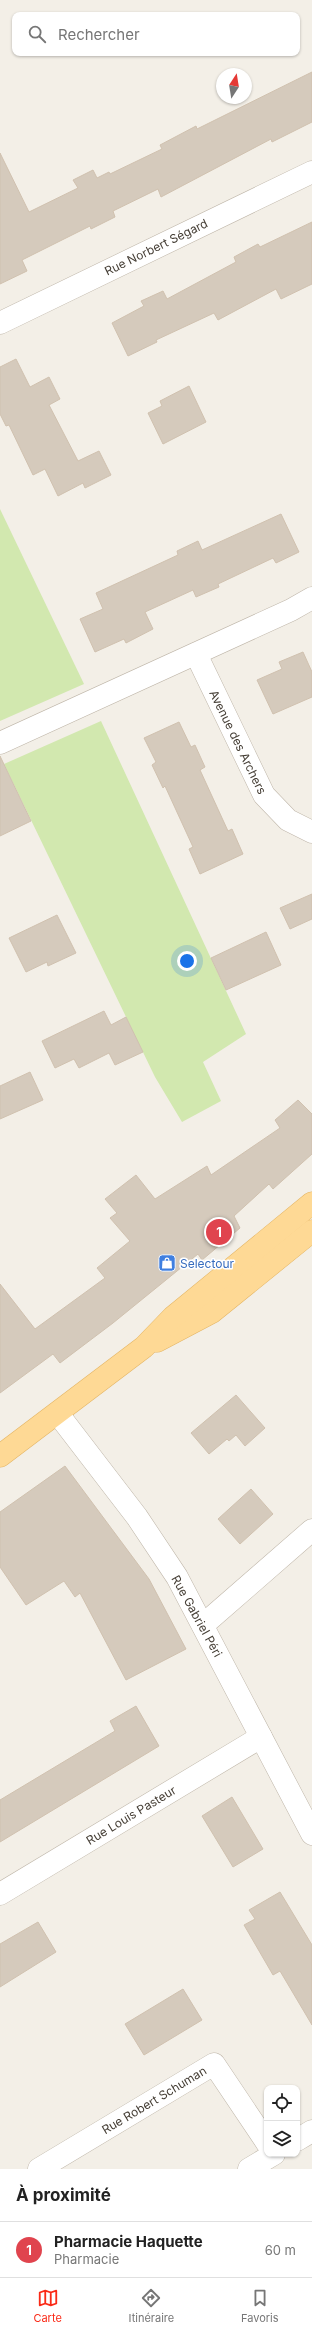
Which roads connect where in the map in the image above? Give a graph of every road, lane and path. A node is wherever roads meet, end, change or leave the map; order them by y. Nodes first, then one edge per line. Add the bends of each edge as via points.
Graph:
1 (312, 172) edge
2 (0, 323) edge
3 (312, 598) edge
4 (196, 654) junction
5 (0, 743) edge
6 (312, 832) edge
7 (312, 1203) edge
8 (312, 1231) edge
9 (144, 1347) junction
10 (58, 1414) junction
11 (0, 1456) edge
12 (312, 1530) edge
13 (203, 1625) junction
14 (261, 1737) junction
15 (312, 1834) edge
16 (0, 1894) edge
17 (312, 2131) edge
18 (300, 2138) edge
19 (264, 2139) edge
20 (269, 2157) edge
21 (50, 2166) edge
22 (249, 2169) edge

1 - 2 street, Rue Norbert Ségard
3 - 4 street
4 - 5 street
4 - 6 street, Avenue des Archers via 264,795 288,820
7 - 9 main road via 173,1317
8 - 9 main road via 212,1312
9 - 10 main road
10 - 11 main road
10 - 13 street, Rue Gabriel Péri via 137,1518 177,1577
12 - 13 street
13 - 14 street, Rue Gabriel Péri
14 - 15 street, Rue Gabriel Péri
14 - 16 street, Rue Louis Pasteur
17 - 18 street
19 - 21 street, Rue Robert Schuman via 214,2064
20 - 22 street

